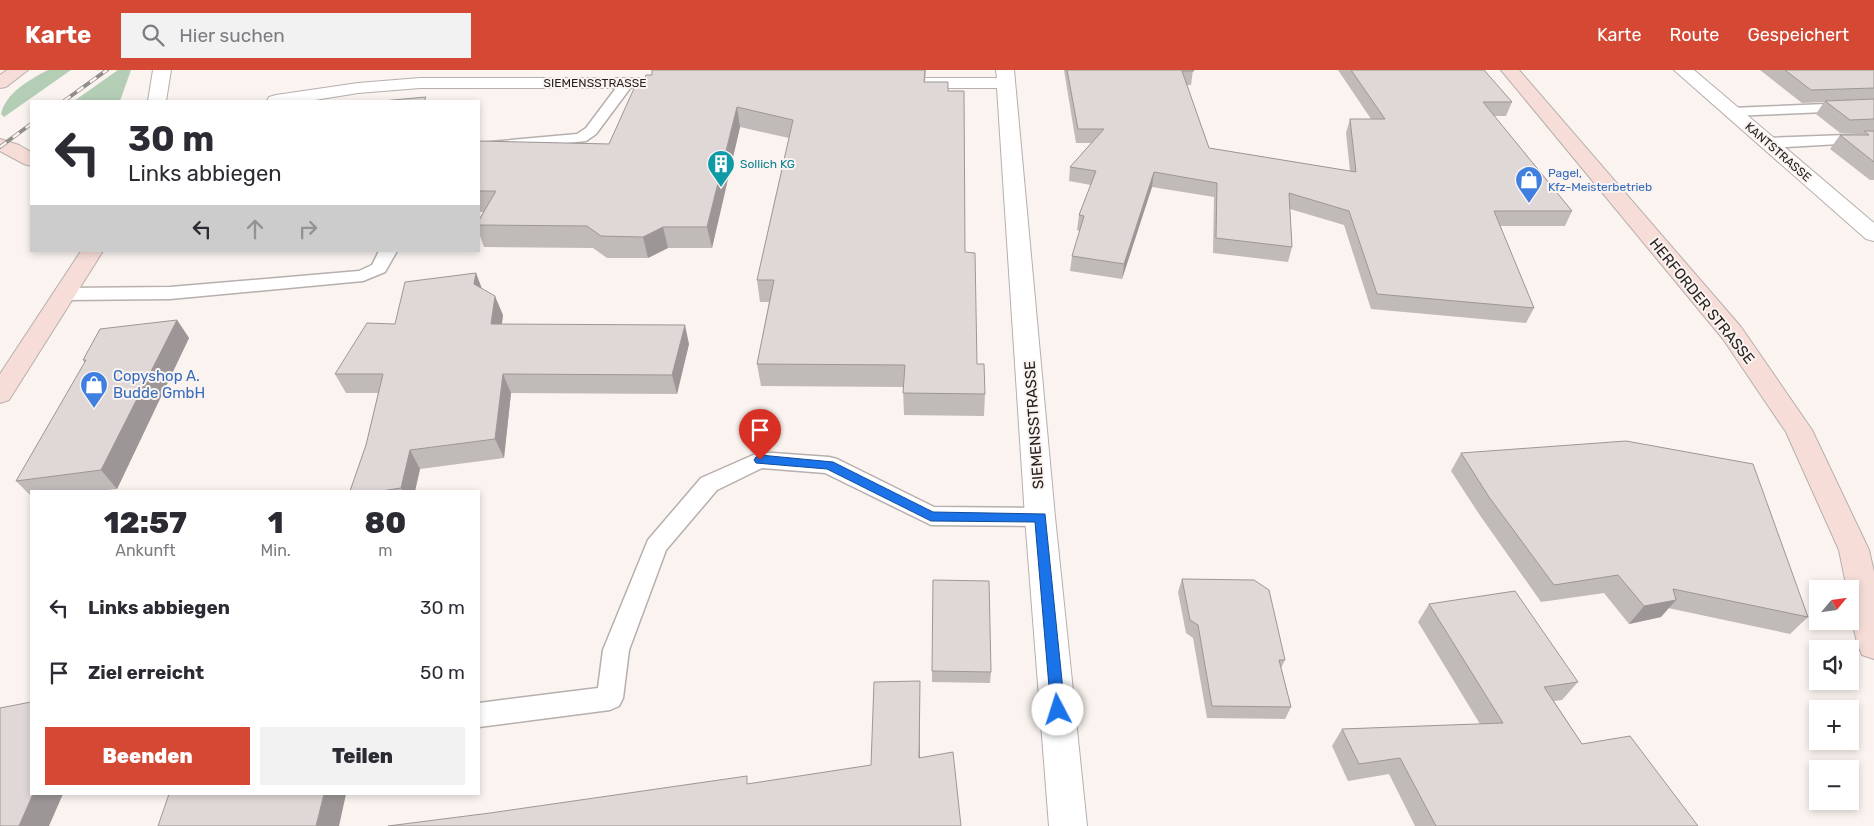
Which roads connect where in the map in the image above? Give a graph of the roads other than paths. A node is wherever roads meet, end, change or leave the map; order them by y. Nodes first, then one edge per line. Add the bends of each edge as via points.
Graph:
1 (19, 70) edge
2 (162, 70) edge
3 (1510, 70) edge
4 (1683, 70) edge
5 (1006, 76) edge
6 (0, 83) edge
7 (627, 83) junction
8 (696, 83) edge
9 (892, 83) edge
10 (157, 100) edge
11 (282, 100) edge
12 (1874, 106) edge
13 (1731, 112) junction
14 (1874, 138) edge
15 (1768, 143) junction
16 (14, 147) edge
17 (480, 148) edge
18 (30, 159) edge
19 (1874, 234) edge
20 (387, 252) edge
21 (89, 255) edge
22 (65, 294) junction
23 (0, 394) edge
24 (1040, 517) junction
25 (1874, 645) edge
26 (480, 715) edge
27 (1068, 826) edge

1 - 6 main road
2 - 10 street
3 - 25 main road, HERFORDER STRASSE via 1732,333 1798,430 1854,550
4 - 13 street, KANTSTRASSE
5 - 9 street, SIEMENSSTRASSE
5 - 24 street, SIEMENSSTRASSE
7 - 8 street, SIEMENSSTRASSE
7 - 11 street, SIEMENSSTRASSE via 420,83 358,88
7 - 17 lane via 591,130 581,138
12 - 13 lane
13 - 15 street, KANTSTRASSE
14 - 15 lane
15 - 19 street, KANTSTRASSE
16 - 18 main road
20 - 22 lane via 379,268 363,276 170,293
21 - 22 main road
22 - 23 main road
24 - 26 lane via 931,516 829,465 760,460 709,484 656,546 616,650 610,698
24 - 27 street, SIEMENSSTRASSE

